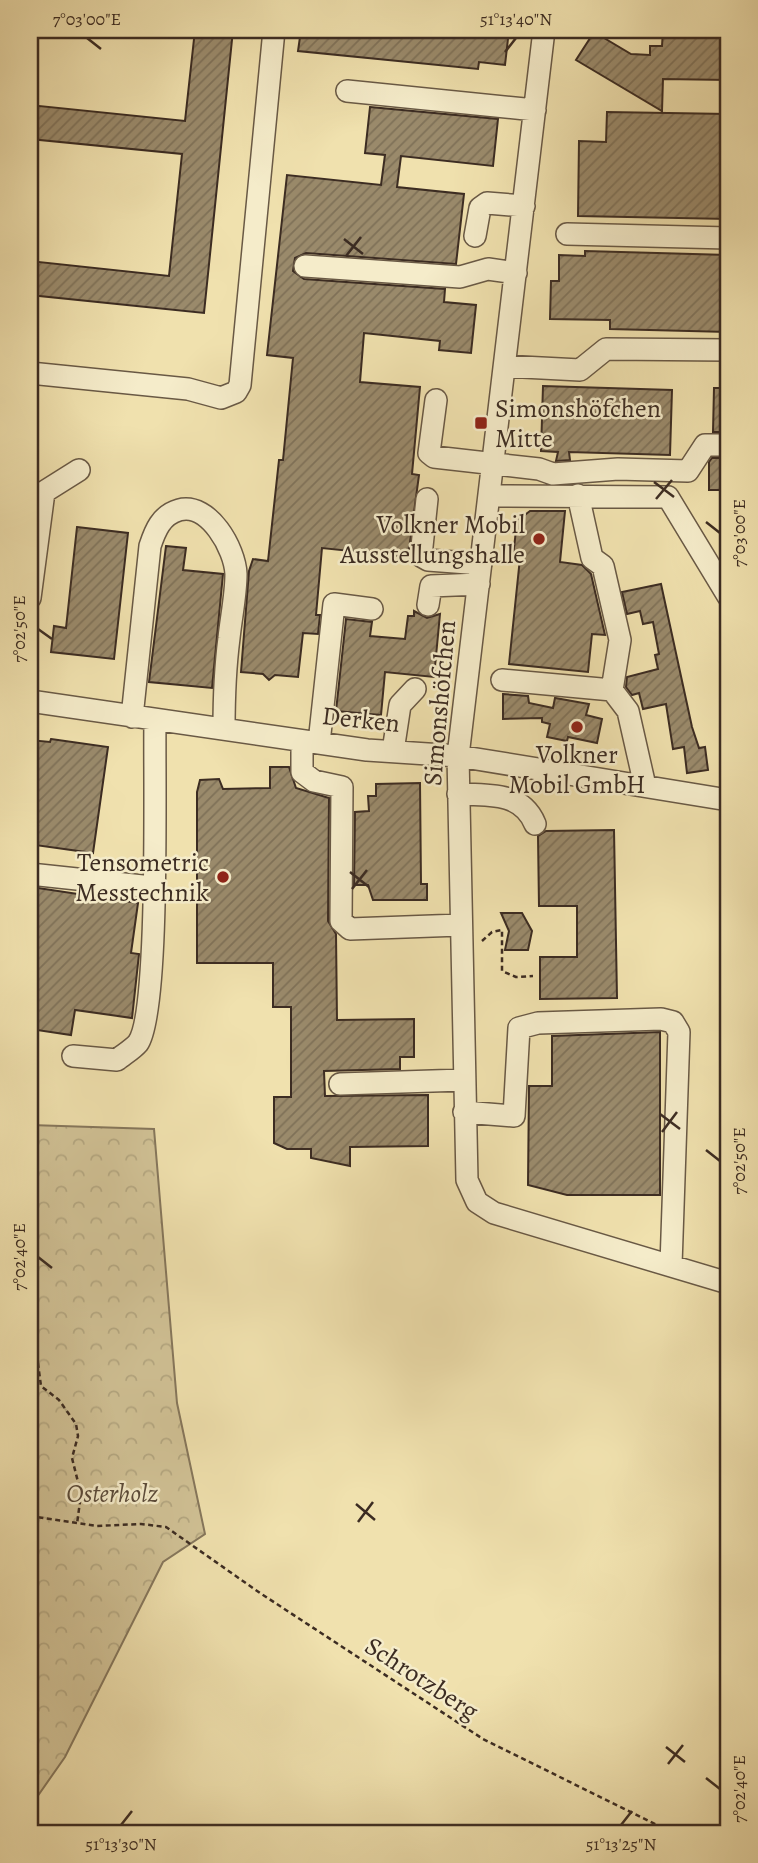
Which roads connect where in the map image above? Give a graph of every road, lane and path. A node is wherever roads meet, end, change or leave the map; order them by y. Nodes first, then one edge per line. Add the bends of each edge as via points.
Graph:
1 (274, 30) edge
2 (544, 30) edge
3 (347, 91) dead end
4 (535, 110) junction
5 (523, 206) junction
6 (567, 234) dead end
7 (475, 236) dead end
8 (728, 238) edge
9 (305, 266) dead end
10 (516, 273) junction
11 (728, 350) edge
12 (505, 366) junction
13 (30, 373) edge
14 (436, 400) dead end
15 (728, 445) edge
16 (493, 463) junction
17 (79, 470) dead end
18 (578, 495) junction
19 (489, 496) junction
20 (427, 499) dead end
21 (480, 574) junction
22 (728, 596) edge
23 (30, 598) edge
24 (428, 605) dead end
25 (372, 609) dead end
26 (502, 680) dead end
27 (415, 689) dead end
28 (612, 690) junction
29 (30, 701) edge
30 (132, 718) junction
31 (155, 721) junction
32 (224, 729) junction
33 (310, 742) junction
34 (393, 751) junction
35 (458, 756) junction
36 (645, 786) junction
37 (458, 794) junction
38 (728, 800) edge
39 (535, 824) dead end
40 (30, 874) edge
41 (152, 887) junction
42 (460, 925) junction
43 (461, 960) junction
44 (533, 976) dead end
45 (73, 1056) dead end
46 (463, 1080) junction
47 (340, 1084) dead end
48 (464, 1112) junction
49 (670, 1265) junction
50 (728, 1283) edge
51 (30, 1304) edge
52 (30, 1516) edge
53 (77, 1524) junction
54 (673, 1833) edge

1 - 13 street via 236,392 221,398 188,388
2 - 4 street, Simonshöfchen
3 - 4 street
4 - 5 street, Simonshöfchen
5 - 7 street via 487,203 480,208
5 - 10 street, Simonshöfchen
6 - 8 street
9 - 10 street via 460,277 488,269
10 - 12 street, Simonshöfchen
11 - 12 street via 606,349 580,370
12 - 16 street, Simonshöfchen
14 - 16 street via 429,453
15 - 16 street via 705,445 688,471 618,469 553,474
16 - 19 street, Simonshöfchen
17 - 23 street via 44,492
18 - 19 street
18 - 22 street via 668,497
18 - 28 street via 592,558 603,566 620,640
19 - 21 street, Simonshöfchen
20 - 21 street via 421,556
21 - 24 street via 431,586
21 - 35 street, Simonshöfchen
25 - 33 street via 334,604
26 - 28 street
27 - 34 street via 400,705
28 - 36 street via 628,711
29 - 30 street, Derken
30 - 31 street, Derken
30 - 32 street via 150,546 166,516 191,508 214,523 236,572
31 - 32 street, Derken
31 - 41 street
32 - 33 street, Derken
33 - 34 street, Derken
33 - 42 street via 302,772 314,781 342,787 341,921 345,926
34 - 35 street, Derken
35 - 36 street, Derken
35 - 37 street, Simonshöfchen
36 - 38 street, Derken
37 - 39 street via 512,798 529,810
37 - 42 street, Simonshöfchen
40 - 41 street
41 - 45 street via 148,1014 138,1042 117,1060
42 - 43 street, Simonshöfchen
43 - 44 path via 492,932 502,930 502,971 516,977
43 - 46 street, Simonshöfchen
46 - 47 street
46 - 48 street, Simonshöfchen
48 - 49 street, Simonshöfchen via 467,1180 477,1202 494,1213
48 - 49 street via 514,1115 519,1028 538,1023 673,1022 679,1032
49 - 50 street, Simonshöfchen
51 - 53 path via 41,1386 59,1400 76,1424 78,1437 72,1458 81,1494
52 - 53 path
53 - 54 path, Schrotzberg via 166,1527 483,1739

